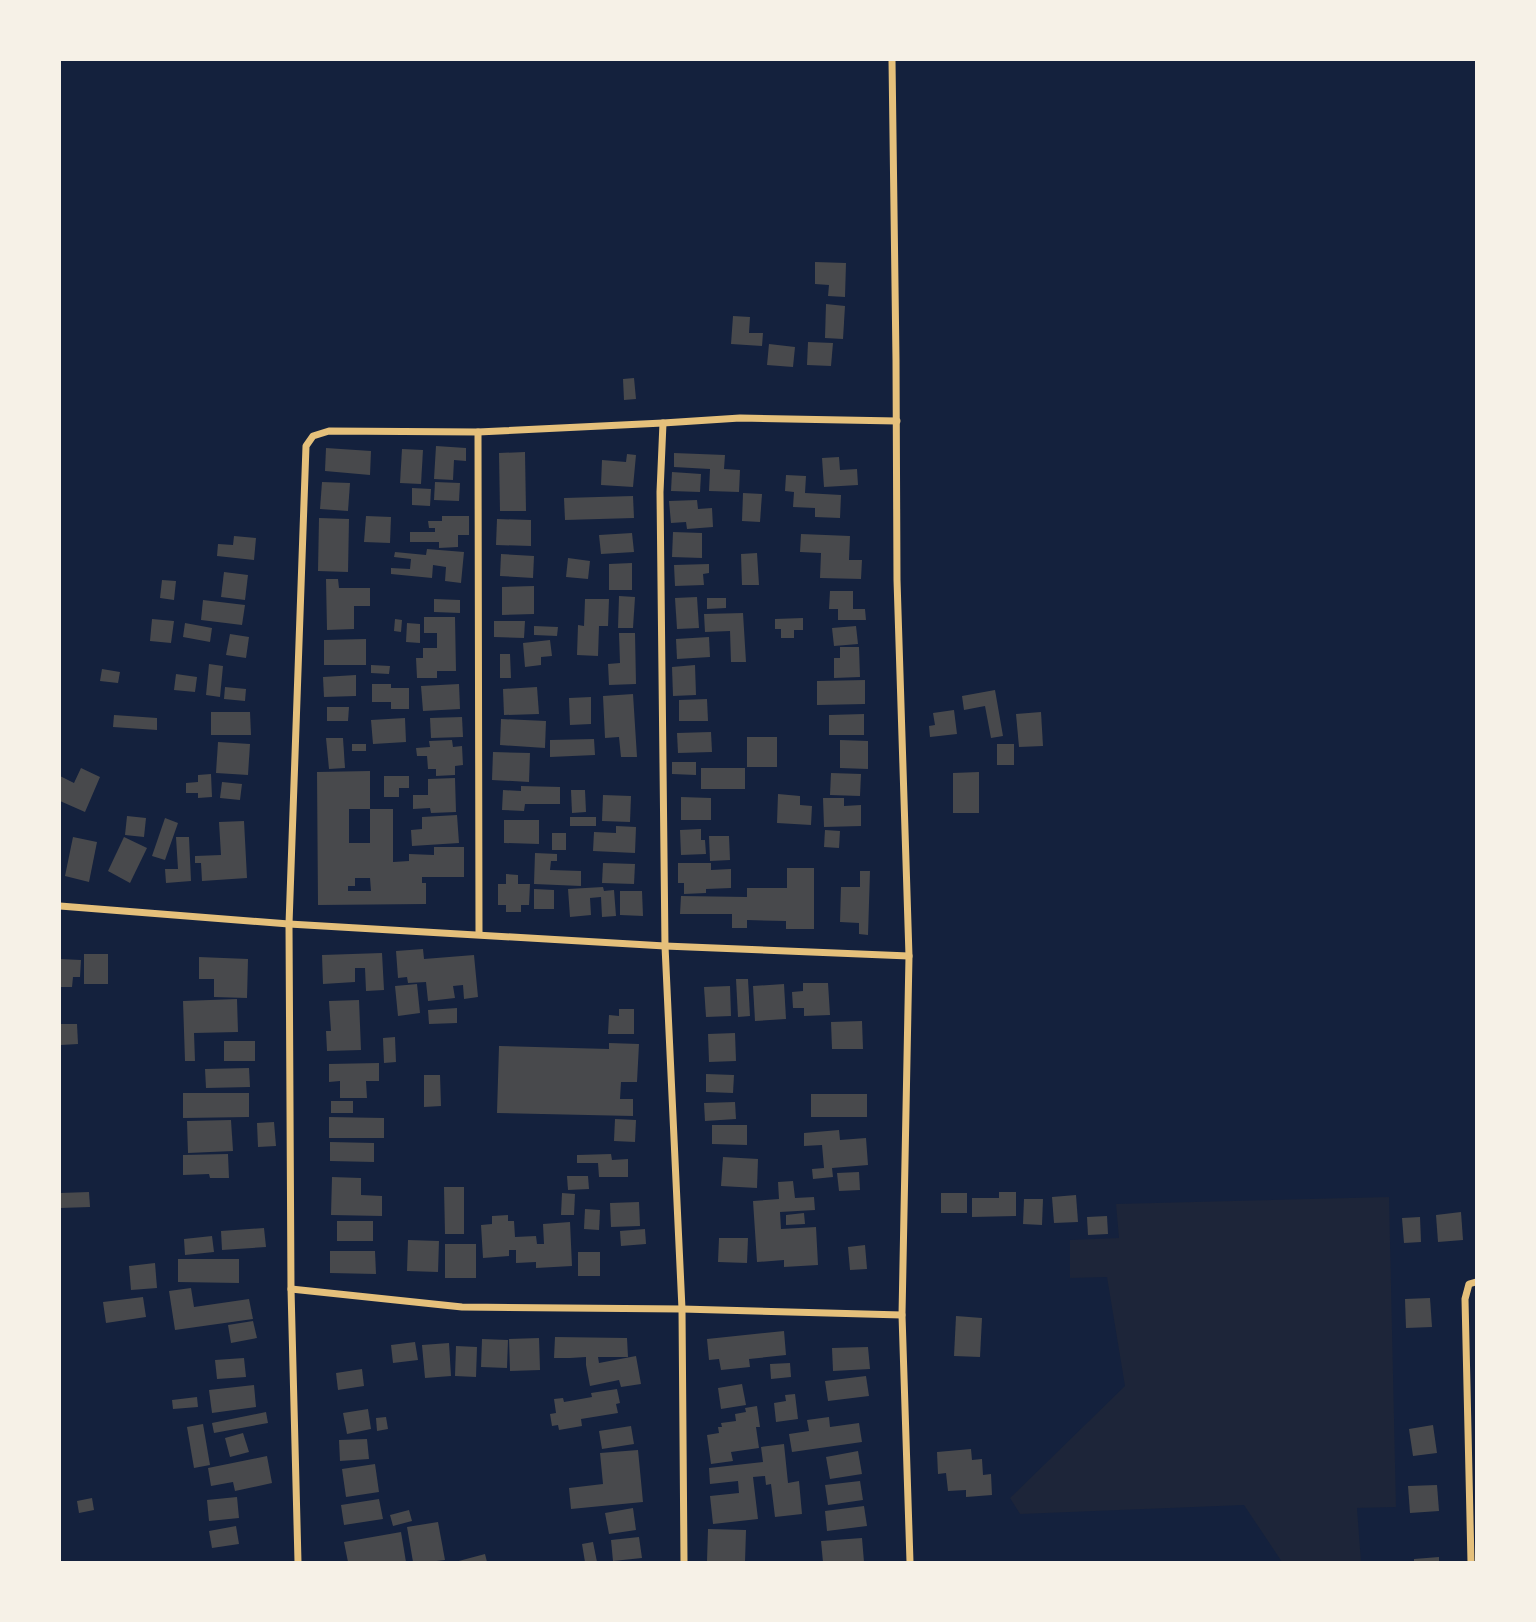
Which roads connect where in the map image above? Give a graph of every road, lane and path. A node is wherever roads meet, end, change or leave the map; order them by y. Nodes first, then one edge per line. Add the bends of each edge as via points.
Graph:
1 (892, 60) edge
2 (897, 421) junction
3 (663, 424) junction
4 (478, 432) junction
5 (60, 906) edge
6 (289, 924) junction
7 (479, 934) junction
8 (664, 946) junction
9 (909, 956) junction
10 (1476, 1282) edge
11 (292, 1289) junction
12 (682, 1309) junction
13 (902, 1315) junction
14 (298, 1563) edge
15 (684, 1563) edge
16 (910, 1563) edge
17 (1471, 1563) edge

1 - 2 street
2 - 3 street via 740,418
2 - 9 street via 897,580
3 - 4 street
3 - 8 street
4 - 6 street via 329,431 313,436 306,446
4 - 7 street
5 - 6 street
6 - 7 street
6 - 11 street
7 - 8 street
8 - 9 street
8 - 12 street
9 - 13 street
10 - 17 street via 1469,1284 1465,1299
11 - 12 street via 462,1307
11 - 14 street
12 - 13 street
12 - 15 street
13 - 16 street

